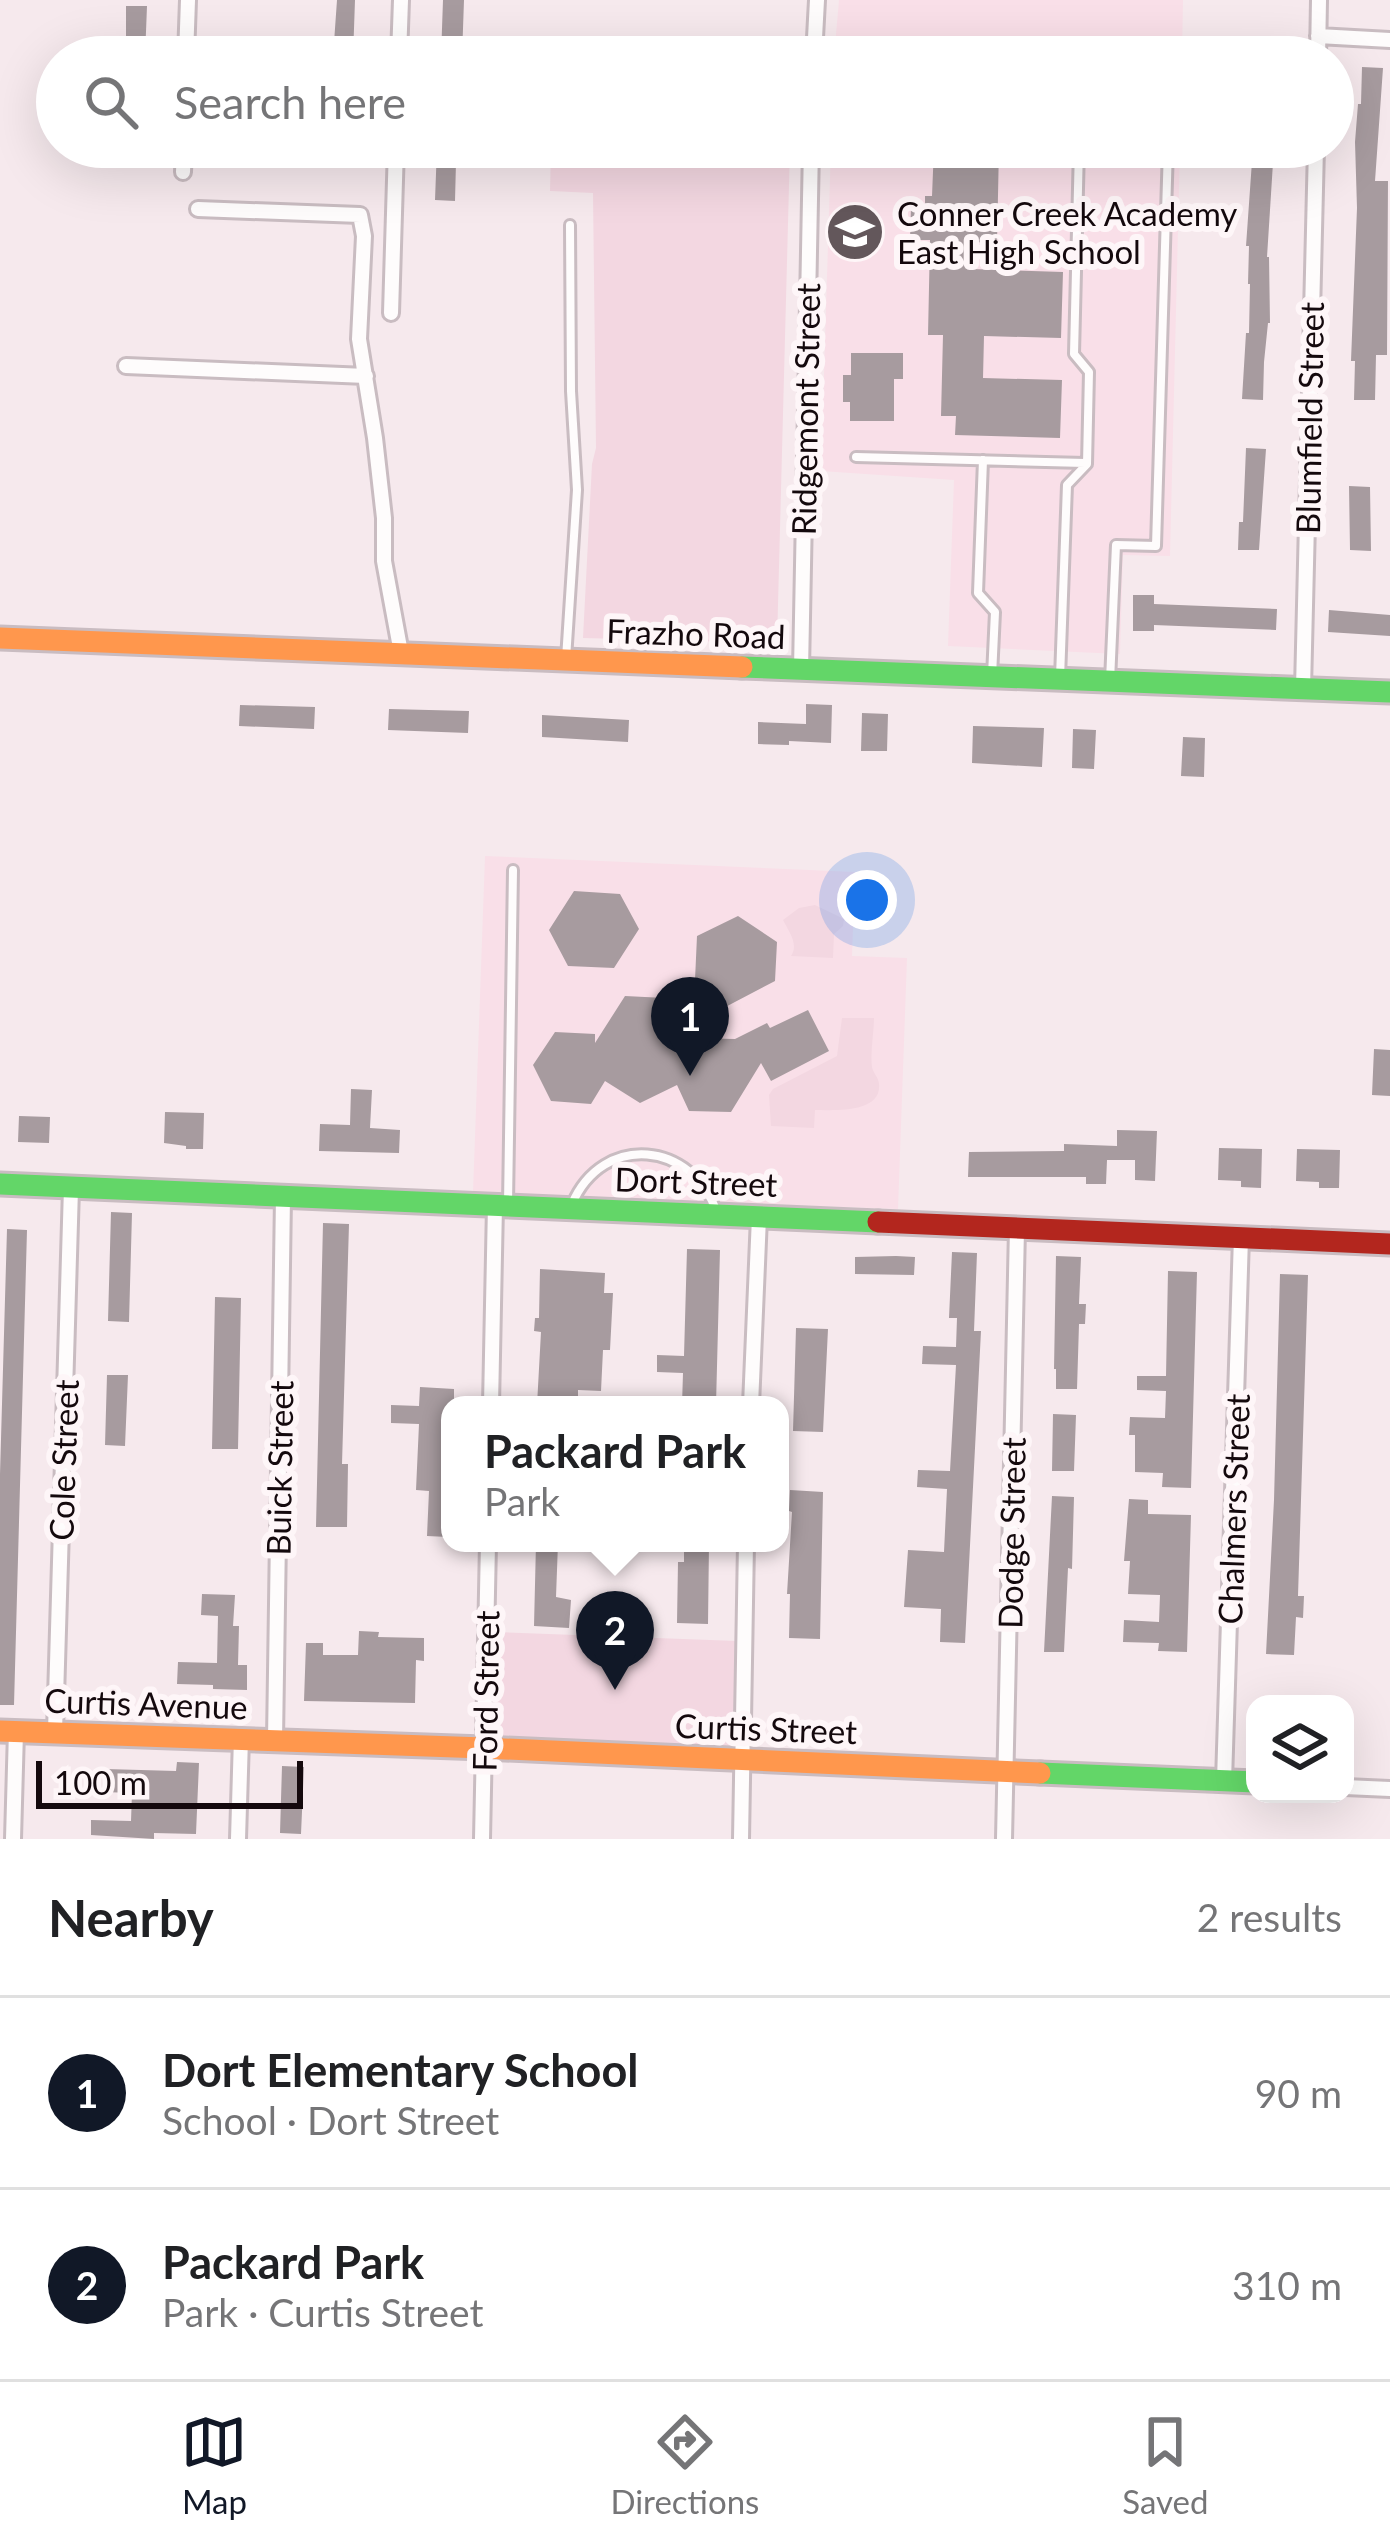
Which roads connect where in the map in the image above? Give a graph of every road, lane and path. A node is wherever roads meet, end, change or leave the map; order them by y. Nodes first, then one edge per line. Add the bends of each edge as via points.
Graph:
1 (188, 0) edge
2 (401, 0) edge
3 (818, 0) edge
4 (1319, 0) edge
5 (187, 36) edge
6 (400, 36) edge
7 (815, 36) edge
8 (1318, 36) edge
9 (1354, 38) edge
10 (1390, 40) edge
11 (183, 168) edge
12 (395, 168) edge
13 (811, 168) edge
14 (1078, 168) edge
15 (1167, 168) edge
16 (1315, 168) edge
17 (183, 172) dead end
18 (198, 209) dead end
19 (570, 225) dead end
20 (391, 313) dead end
21 (126, 366) dead end
22 (366, 376) junction
23 (856, 457) dead end
24 (983, 460) junction
25 (1087, 464) junction
26 (0, 638) edge
27 (401, 653) junction
28 (566, 660) junction
29 (801, 670) junction
30 (992, 677) junction
31 (1060, 680) junction
32 (1110, 682) junction
33 (1303, 689) junction
34 (1390, 692) edge
35 (513, 870) dead end
36 (0, 1184) edge
37 (71, 1187) junction
38 (283, 1196) junction
39 (502, 1206) junction
40 (570, 1209) junction
41 (717, 1215) junction
42 (759, 1217) junction
43 (1017, 1228) junction
44 (1241, 1237) junction
45 (1390, 1244) edge
46 (491, 1396) edge
47 (752, 1396) edge
48 (488, 1552) edge
49 (746, 1552) edge
50 (8, 1731) edge
51 (55, 1732) junction
52 (241, 1738) junction
53 (275, 1740) junction
54 (484, 1748) junction
55 (743, 1760) junction
56 (1006, 1770) junction
57 (1225, 1780) junction
58 (1246, 1781) edge
59 (1354, 1787) edge
60 (1390, 1789) edge
61 (13, 1839) edge
62 (238, 1839) edge
63 (482, 1839) edge
64 (741, 1839) edge
65 (1004, 1839) edge

1 - 5 street
2 - 6 street
3 - 7 street
4 - 8 street
9 - 10 street
11 - 17 street
12 - 20 street
13 - 29 street, Ridgemont Street
14 - 25 lane via 1074,354 1089,372
15 - 32 lane via 1156,545 1116,545
16 - 33 street, Blumfield Street
18 - 22 street via 360,215
19 - 28 lane via 577,490
21 - 22 street
22 - 27 street
23 - 24 lane
24 - 25 lane
24 - 30 lane via 978,593 995,612
25 - 31 lane via 1067,485
26 - 27 street, Frazho Road
27 - 28 street, Frazho Road
28 - 29 street, Frazho Road
29 - 30 street, Frazho Road
30 - 31 street, Frazho Road
31 - 32 street, Frazho Road
32 - 33 street, Frazho Road
33 - 34 street, Frazho Road
35 - 39 lane
36 - 37 street, Dort Street
37 - 38 street, Dort Street
37 - 51 street, Cole Street
38 - 39 street, Dort Street
38 - 53 street, Buick Street
39 - 40 street, Dort Street
39 - 46 street
40 - 41 street, Dort Street
40 - 41 lane via 588,1177 637,1154 688,1169
41 - 42 street, Dort Street
42 - 43 street, Dort Street
42 - 47 street
43 - 44 street, Dort Street
43 - 56 street, Dodge Street
44 - 45 street, Dort Street
44 - 57 street, Chalmers Street
48 - 54 street, Ford Street
49 - 55 street
50 - 51 street, Curtis Avenue
50 - 61 street
51 - 52 street, Curtis Avenue
52 - 53 street, Curtis Avenue
52 - 62 street
53 - 54 street, Curtis Street
54 - 55 street, Curtis Street
54 - 63 street, Ford Street
55 - 56 street, Curtis Street
55 - 64 street
56 - 57 street, Curtis Street
56 - 65 street, Dodge Street
57 - 58 street, Curtis Street
59 - 60 street

